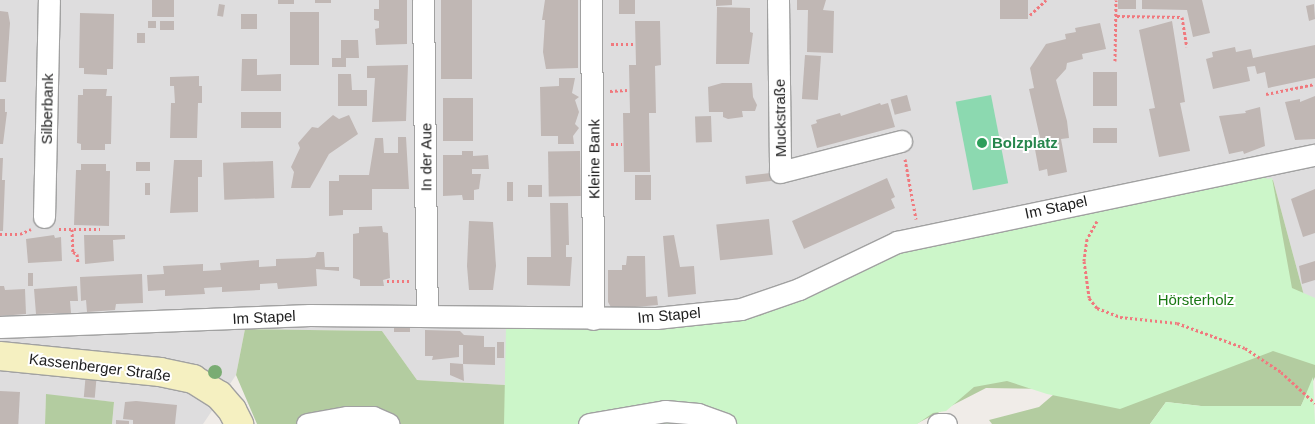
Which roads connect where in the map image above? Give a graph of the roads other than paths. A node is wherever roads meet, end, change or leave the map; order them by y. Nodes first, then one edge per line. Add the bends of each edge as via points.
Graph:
1 (49, 0) edge
2 (423, 0) edge
3 (591, 0) edge
4 (778, 0) edge
5 (901, 141) road end
6 (1315, 155) edge
7 (44, 217) road end
8 (427, 314) junction
9 (593, 319) junction
10 (0, 327) edge
11 (0, 356) edge
12 (239, 424) edge
13 (308, 424) edge
14 (389, 424) edge
15 (589, 424) edge
16 (724, 424) edge
17 (938, 424) edge
18 (946, 424) edge

1 - 7 street, Silberbank
2 - 8 street, In der Aue
3 - 9 street, Kleine Bank
4 - 5 street, Muckstraße via 780,172
6 - 9 street, Im Stapel via 897,242 799,289 741,309 656,318
8 - 9 street, Im Stapel
8 - 10 street, Im Stapel via 310,315
11 - 12 street, Kassenberger Straße via 160,372 193,379 219,395
13 - 14 street via 347,417 373,417
15 - 16 street via 665,411 698,414
17 - 18 street

